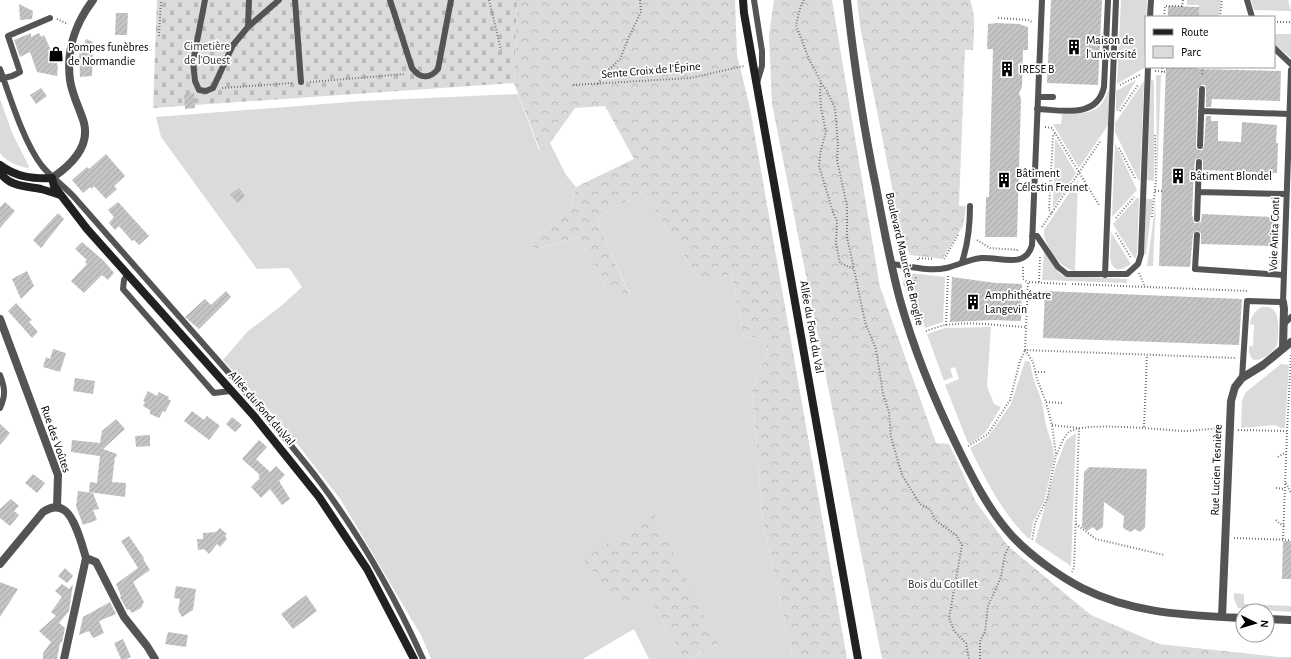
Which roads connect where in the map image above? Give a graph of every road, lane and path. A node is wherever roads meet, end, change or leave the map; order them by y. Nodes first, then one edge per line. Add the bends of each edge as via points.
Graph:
1 (93, 0) edge
2 (161, 0) edge
3 (205, 0) edge
4 (249, 0) edge
5 (279, 0) edge
6 (295, 0) edge
7 (390, 0) edge
8 (451, 0) edge
9 (489, 0) edge
10 (640, 0) edge
11 (743, 0) edge
12 (754, 0) edge
13 (804, 0) edge
14 (847, 0) edge
15 (1042, 0) edge
16 (1108, 0) edge
17 (1116, 0) edge
18 (1151, 0) edge
19 (1183, 0) edge
20 (1222, 0) edge
21 (1247, 0) edge
22 (1150, 16) edge
23 (1164, 16) edge
24 (1220, 16) edge
25 (1252, 16) edge
26 (50, 18) dead end
27 (998, 18) dead end
28 (1275, 22) edge
29 (1291, 22) edge
30 (1034, 26) dead end
31 (248, 27) junction
32 (159, 36) dead end
33 (1275, 49) edge
34 (501, 50) dead end
35 (753, 64) junction
36 (1291, 64) edge
37 (1148, 68) edge
38 (1162, 68) edge
39 (1203, 68) edge
40 (0, 69) edge
41 (1291, 70) edge
42 (1154, 71) dead end
43 (1162, 72) junction
44 (1166, 72) dead end
45 (416, 73) junction
46 (1202, 74) dead end
47 (2, 79) edge
48 (302, 82) junction
49 (821, 82) junction
50 (598, 84) junction
51 (757, 84) junction
52 (573, 85) dead end
53 (1116, 87) dead end
54 (213, 88) junction
55 (1202, 89) dead end
56 (1038, 97) junction
57 (1053, 97) dead end
58 (1037, 109) junction
59 (1120, 111) dead end
60 (1201, 111) junction
61 (1289, 114) junction
62 (1040, 127) dead end
63 (1055, 133) junction
64 (1103, 137) dead end
65 (1118, 144) dead end
66 (1200, 146) dead end
67 (1199, 162) dead end
68 (0, 165) edge
69 (0, 172) edge
70 (1079, 173) junction
71 (52, 178) junction
72 (1137, 183) dead end
73 (1155, 191) dead end
74 (1162, 191) dead end
75 (1198, 192) junction
76 (1286, 194) junction
77 (60, 195) junction
78 (1136, 196) dead end
79 (970, 206) dead end
80 (1100, 207) dead end
81 (1052, 213) junction
82 (1116, 218) dead end
83 (1197, 219) dead end
84 (1042, 227) dead end
85 (1114, 230) dead end
86 (962, 232) dead end
87 (1197, 235) dead end
88 (1032, 236) junction
89 (972, 237) dead end
90 (1020, 250) dead end
91 (1040, 255) dead end
92 (918, 260) dead end
93 (1132, 261) dead end
94 (962, 262) junction
95 (891, 264) junction
96 (1023, 267) dead end
97 (854, 269) junction
98 (1138, 272) dead end
99 (916, 273) dead end
100 (948, 274) dead end
101 (1105, 274) junction
102 (128, 275) junction
103 (1283, 275) junction
104 (1028, 282) junction
105 (1038, 282) junction
106 (1145, 287) junction
107 (913, 290) dead end
108 (1252, 291) dead end
109 (1283, 302) junction
110 (1291, 317) edge
111 (0, 319) edge
112 (946, 325) junction
113 (1283, 325) junction
114 (1026, 327) junction
115 (926, 331) dead end
116 (1291, 342) edge
117 (1287, 349) edge
118 (1026, 350) junction
119 (195, 351) junction
120 (1147, 355) junction
121 (1244, 358) junction
122 (186, 359) junction
123 (1291, 363) edge
124 (1035, 372) junction
125 (1047, 372) dead end
126 (0, 375) edge
127 (1242, 378) junction
128 (231, 391) junction
129 (1046, 402) junction
130 (1062, 403) dead end
131 (0, 408) edge
132 (1052, 425) junction
133 (1144, 427) junction
134 (1079, 428) junction
135 (1224, 429) dead end
136 (1235, 430) dead end
137 (1287, 431) junction
138 (959, 450) junction
139 (1286, 452) junction
140 (1056, 455) junction
141 (1278, 457) dead end
142 (1286, 482) junction
143 (1276, 488) dead end
144 (1285, 489) junction
145 (1291, 492) edge
146 (57, 507) junction
147 (1276, 520) dead end
148 (1076, 524) junction
149 (1284, 526) junction
150 (1225, 538) junction
151 (1015, 539) junction
152 (1284, 540) junction
153 (1291, 540) edge
154 (1030, 552) junction
155 (1164, 555) dead end
156 (86, 558) junction
157 (0, 564) edge
158 (1068, 580) junction
159 (1222, 617) junction
160 (1235, 618) edge
161 (1275, 619) edge
162 (1291, 620) edge
163 (64, 659) edge
164 (155, 659) edge
165 (414, 659) edge
166 (423, 659) edge
167 (858, 659) edge
168 (969, 659) edge
169 (980, 659) edge

1 - 71 street via 76,28 69,59 70,81 85,126 82,144 71,163
2 - 32 path
3 - 54 lane via 193,62 195,81 199,90
4 - 31 lane
5 - 31 lane
6 - 48 lane
7 - 45 lane via 412,68
8 - 45 lane via 438,69 427,77
9 - 34 path
10 - 50 path via 641,12 620,59
11 - 35 street, Allée du Fond du Val
12 - 51 lane via 762,51 762,66
13 - 49 path via 796,26
14 - 95 street, Boulevard Maurice de Broglie via 865,128
15 - 56 lane
16 - 58 lane via 1104,87 1098,102 1080,110
17 - 101 lane
18 - 22 lane
19 - 23 path via 1182,6 1164,6
20 - 24 path
21 - 25 lane
26 - 47 lane via 8,36 20,72
27 - 30 path via 1028,20
28 - 29 path
31 - 54 lane via 233,45
33 - 36 lane
35 - 50 path, Sente Croix de l'Épine via 690,78
35 - 51 street, Allée du Fond du Val
37 - 101 lane via 1141,254 1138,264 1127,274
38 - 43 path
39 - 46 path
40 - 47 lane
41 - 61 lane, Voie Anita Conti
42 - 43 path
43 - 44 path
45 - 48 path
47 - 71 lane via 27,139
48 - 54 path
49 - 97 path via 835,108 838,160 847,206 847,237
49 - 97 path via 821,108 826,132 819,166 837,221 836,244 840,263
50 - 52 path, Sente Croix de l'Épine
51 - 167 street, Allée du Fond du Val
53 - 59 path via 1144,73
55 - 60 lane
56 - 57 lane
56 - 58 lane
58 - 88 lane
60 - 61 lane
60 - 66 lane
61 - 76 lane, Voie Anita Conti
62 - 63 path via 1052,128
63 - 70 path
63 - 81 path via 1050,210
64 - 70 path
65 - 72 path
67 - 75 lane
68 - 71 street via 16,175 36,179
69 - 77 street via 14,184
70 - 80 path
70 - 81 path
71 - 77 street, Allée du Fond du Val
71 - 166 lane via 71,194 149,281 320,482 382,575
73 - 74 path
75 - 76 lane
75 - 83 lane
76 - 103 lane, Voie Anita Conti
77 - 102 street, Allée du Fond du Val
78 - 82 path
79 - 94 lane via 970,226
81 - 84 path
85 - 93 path
86 - 92 path via 944,261
87 - 103 lane via 1195,269
88 - 94 lane via 1030,253 1024,258 983,258
88 - 101 lane via 1037,236 1058,267 1067,274
89 - 90 path via 990,248
91 - 105 path
94 - 95 lane via 937,269
95 - 138 street, Boulevard Maurice de Broglie via 900,301 920,360 945,423
96 - 104 path via 1023,279
97 - 168 path via 865,322 876,350 883,394 889,412 891,437 902,475 920,504 930,509 935,520 956,535 962,545 949,618 954,631 966,643
98 - 106 path
99 - 107 path
100 - 112 path
102 - 119 street, Allée du Fond du Val
102 - 122 lane via 124,280 123,289
103 - 109 lane, Voie Anita Conti
104 - 105 path
104 - 114 path
105 - 106 path
106 - 108 path
109 - 113 street
109 - 121 lane via 1247,301
110 - 113 lane
111 - 146 street, Rue des Voûtes via 58,475
112 - 114 path via 992,323
112 - 115 path
113 - 117 street
114 - 118 path
116 - 117 street, Rue Lucien Tesnière
117 - 123 path
117 - 127 street, Rue Lucien Tesnière
118 - 120 path
118 - 124 path
118 - 138 path via 1020,361 1010,400 988,434
119 - 122 lane
119 - 128 street, Allée du Fond du Val
120 - 121 path
120 - 133 path
121 - 127 lane
122 - 128 lane via 214,393
123 - 137 path
124 - 125 path
124 - 129 path
126 - 131 lane via 5,388
127 - 150 street, Rue Lucien Tesnière via 1235,387 1231,401
128 - 165 street, Allée du Fond du Val via 298,470 339,526 367,569
129 - 130 path
129 - 132 path
132 - 134 path
132 - 140 path
133 - 134 path
133 - 135 path via 1185,431
134 - 140 path via 1069,432
134 - 148 path
136 - 137 path
137 - 139 path
138 - 151 street, Boulevard Maurice de Broglie via 988,502
139 - 141 path
139 - 142 path
140 - 154 path via 1047,499 1035,523
142 - 144 path
142 - 145 path
143 - 144 path
144 - 149 path
146 - 156 street via 70,517
146 - 157 street via 43,512
147 - 149 path
148 - 155 path via 1096,538
148 - 158 path via 1074,568
149 - 152 path
150 - 152 path
150 - 159 street, Rue Lucien Tesnière
151 - 154 street, Boulevard Maurice de Broglie
151 - 169 path via 1008,546 1001,577 988,606 985,632 980,641
152 - 153 path
154 - 158 street, Boulevard Maurice de Broglie
156 - 163 street
156 - 164 street via 96,562 124,617
158 - 159 street, Boulevard Maurice de Broglie via 1128,606 1161,613
159 - 160 street, Boulevard Maurice de Broglie
161 - 162 street

